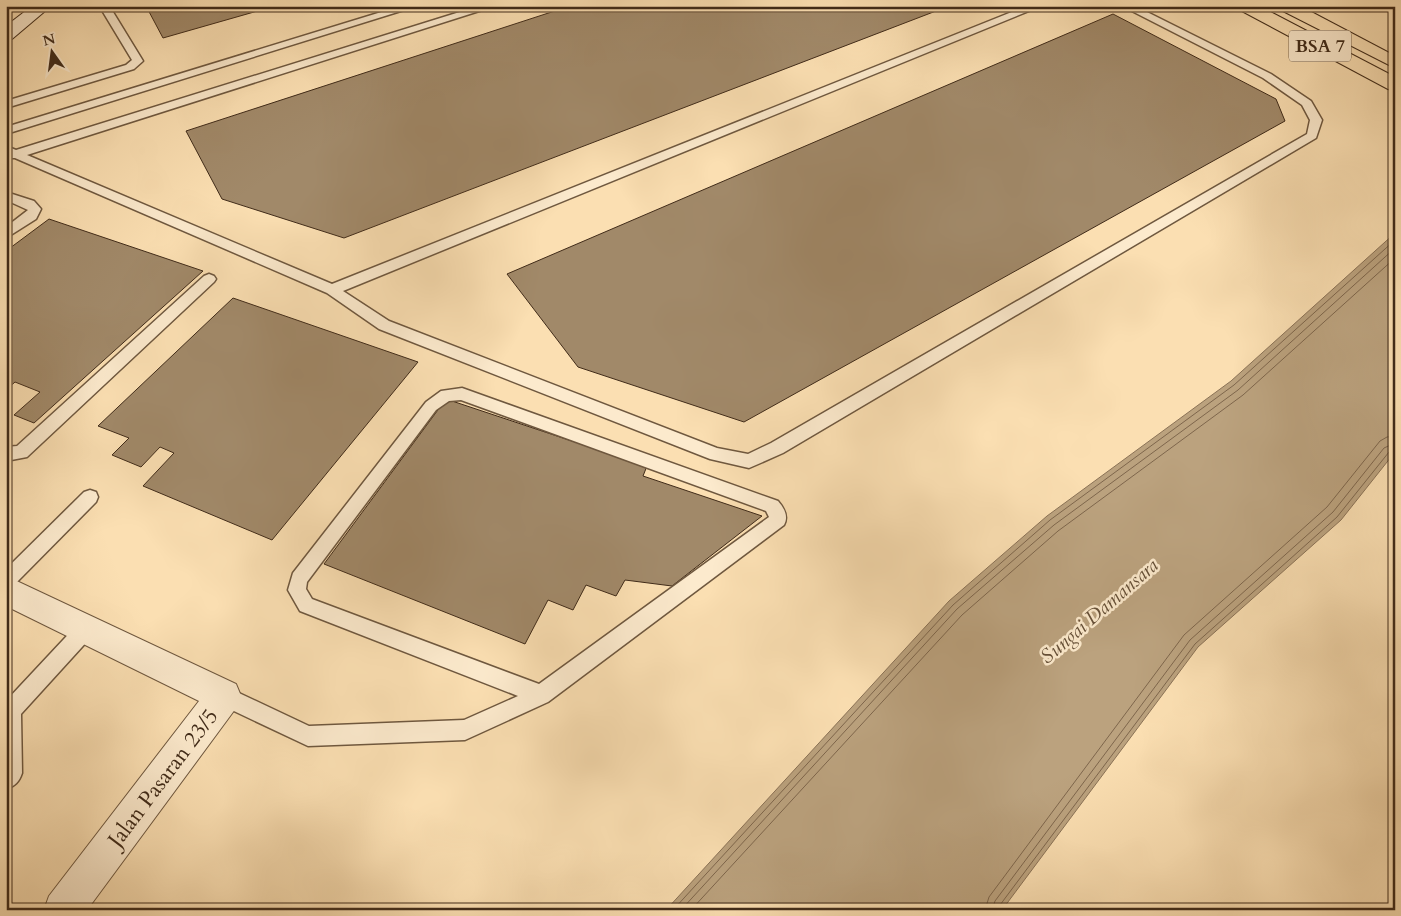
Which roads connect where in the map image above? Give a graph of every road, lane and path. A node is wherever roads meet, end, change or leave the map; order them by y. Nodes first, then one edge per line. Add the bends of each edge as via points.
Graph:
1 (43, 6) edge
2 (107, 6) edge
3 (412, 6) edge
4 (490, 6) edge
5 (1036, 6) edge
6 (1127, 6) edge
7 (1246, 6) edge
8 (1288, 6) edge
9 (6, 35) edge
10 (1395, 63) edge
11 (1395, 85) edge
12 (6, 105) edge
13 (6, 131) edge
14 (10, 153) edge
15 (6, 196) edge
16 (6, 234) edge
17 (209, 279) dead end
18 (332, 290) junction
19 (6, 454) edge
20 (90, 497) dead end
21 (6, 581) edge
22 (6, 590) edge
23 (85, 630) junction
24 (541, 695) junction
25 (224, 696) junction
26 (9, 709) edge
27 (6, 779) edge
28 (63, 910) edge

1 - 9 street
2 - 12 lane via 138,61
3 - 13 lane
4 - 14 lane
5 - 18 lane
6 - 18 lane via 1267,76 1307,103 1316,120 1312,136 777,448 749,461 716,454 384,324
7 - 11 main road, BSA 7
8 - 10 main road, BSA 7
14 - 18 lane
15 - 16 lane via 30,204 35,209 31,216
17 - 19 lane via 21,452
20 - 21 lane
22 - 23 street, Jalan Pasaran 23/5
23 - 25 street, Jalan Pasaran 23/5
23 - 26 lane
24 - 24 lane via 306,605 297,590 299,580 431,406 446,395 462,394 772,506 777,512 778,520
24 - 25 lane via 464,730 308,736
25 - 28 street, Jalan Pasaran 23/5
26 - 27 lane via 12,773

